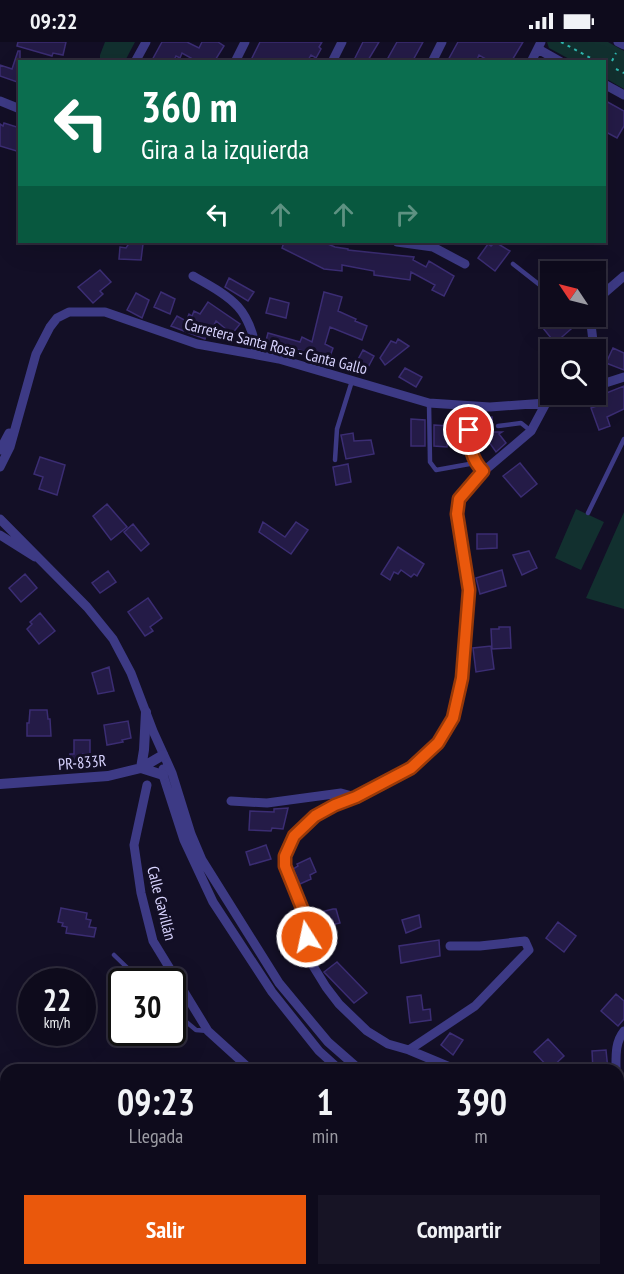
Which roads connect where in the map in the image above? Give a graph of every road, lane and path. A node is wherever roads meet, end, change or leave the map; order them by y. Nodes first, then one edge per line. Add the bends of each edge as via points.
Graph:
1 (146, 42) edge
2 (245, 42) edge
3 (342, 42) edge
4 (442, 42) edge
5 (561, 42) edge
6 (618, 42) edge
7 (539, 45) edge
8 (624, 45) edge
9 (615, 55) dead end
10 (136, 60) edge
11 (236, 60) edge
12 (333, 60) edge
13 (433, 60) edge
14 (532, 60) edge
15 (558, 60) edge
16 (594, 60) edge
17 (612, 61) dead end
18 (616, 69) dead end
19 (624, 73) edge
20 (606, 85) edge
21 (624, 95) edge
22 (0, 101) edge
23 (18, 108) edge
24 (416, 243) edge
25 (434, 244) edge
26 (465, 264) dead end
27 (513, 264) dead end
28 (193, 276) dead end
29 (624, 276) edge
30 (540, 285) edge
31 (606, 292) edge
32 (256, 355) junction
33 (624, 377) edge
34 (352, 381) junction
35 (606, 383) edge
36 (429, 403) junction
37 (540, 403) edge
38 (545, 405) edge
39 (498, 426) dead end
40 (14, 427) junction
41 (452, 430) dead end
42 (531, 431) junction
43 (624, 439) edge
44 (0, 450) edge
45 (334, 460) dead end
46 (475, 463) junction
47 (0, 467) edge
48 (483, 471) junction
49 (588, 513) dead end
50 (0, 519) edge
51 (1, 536) edge
52 (37, 558) junction
53 (146, 712) junction
54 (163, 755) junction
55 (141, 768) junction
56 (163, 776) junction
57 (0, 784) edge
58 (147, 784) dead end
59 (356, 797) junction
60 (231, 801) dead end
61 (450, 946) dead end
62 (114, 955) dead end
63 (128, 968) edge
64 (186, 1022) edge
65 (208, 1031) junction
66 (624, 1031) edge
67 (409, 1050) junction
68 (244, 1064) edge
69 (333, 1064) edge
70 (353, 1064) edge
71 (443, 1064) edge
72 (616, 1064) edge

1 - 10 street
2 - 11 street
3 - 12 street
4 - 13 street
5 - 16 path
6 - 8 street
7 - 14 street
7 - 15 street
9 - 17 path
18 - 19 path
20 - 21 street
22 - 23 street
24 - 25 street
25 - 26 street
27 - 30 lane
28 - 32 street via 238,305 248,321
29 - 31 street
32 - 34 street, Carretera Santa Rosa - Canta Gallo
32 - 40 street, Carretera Santa Rosa - Canta Gallo via 197,344 105,312 69,312 57,318 36,354
33 - 35 street
34 - 36 street, Carretera Santa Rosa - Canta Gallo
34 - 45 lane via 337,429
36 - 37 street, Carretera Santa Rosa - Canta Gallo via 490,407
36 - 46 lane via 430,462 436,470
38 - 42 street
39 - 42 lane via 521,423
40 - 44 street, Carretera Santa Rosa - Canta Gallo
40 - 47 street, Carretera Santa Rosa - Canta Gallo
41 - 46 lane via 469,430
42 - 48 street
43 - 49 lane
46 - 48 lane
48 - 59 street via 459,499 457,514 469,590 462,678 453,718 438,743 411,768
50 - 52 street
51 - 52 street
52 - 53 street via 113,639
53 - 54 street
53 - 55 street
54 - 55 street, PR-833R / PR-833R
54 - 56 street
54 - 70 street via 198,852 222,895 279,983 328,1042
55 - 56 street
55 - 57 street, PR-833R / PR-833R via 108,776
56 - 69 street via 184,840 213,902 272,992
58 - 65 street, Calle Gavillán via 134,845 141,893 153,941
59 - 60 street via 341,793 267,803
59 - 67 street via 315,816 294,836 285,866 304,913 310,961 326,987 367,1031 388,1044
61 - 67 street via 525,941 529,950 475,1006
62 - 63 lane
64 - 65 lane via 196,1030
65 - 68 street, Calle Gavillán
66 - 72 street via 616,1047
67 - 71 street

